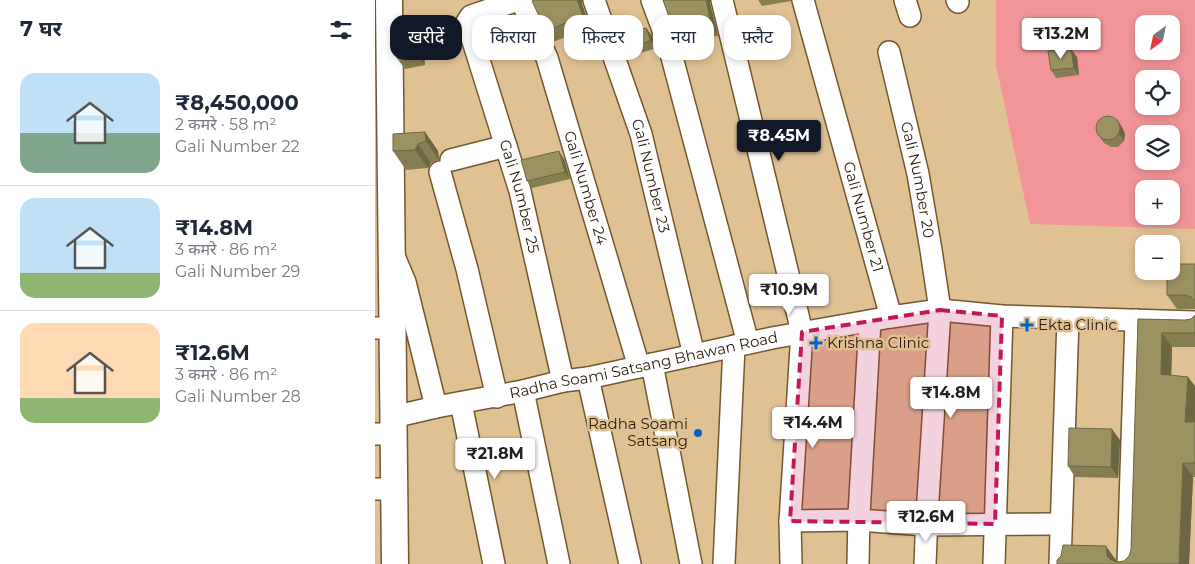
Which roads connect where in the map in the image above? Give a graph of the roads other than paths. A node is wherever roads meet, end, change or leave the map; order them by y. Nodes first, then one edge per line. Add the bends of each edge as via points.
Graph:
1 (594, 0) edge
2 (652, 0) edge
3 (722, 0) edge
4 (803, 0) edge
5 (384, 2) edge
6 (522, 3) edge
7 (889, 52) dead end
8 (382, 57) edge
9 (383, 107) edge
10 (506, 146) junction
11 (383, 162) edge
12 (383, 217) edge
13 (386, 268) edge
14 (940, 310) junction
15 (1002, 316) junction
16 (891, 317) junction
17 (1068, 318) junction
18 (1136, 320) junction
19 (870, 321) junction
20 (1195, 322) edge
21 (384, 328) edge
22 (802, 332) junction
23 (741, 344) junction
24 (694, 355) junction
25 (646, 365) junction
26 (588, 378) junction
27 (563, 381) junction
28 (384, 385) edge
29 (523, 391) junction
30 (497, 397) junction
31 (461, 403) junction
32 (436, 407) junction
33 (387, 429) edge
34 (385, 489) edge
35 (859, 520) junction
36 (790, 521) junction
37 (995, 524) junction
38 (1061, 524) junction
39 (927, 525) junction
40 (395, 564) edge
41 (493, 564) edge
42 (559, 564) edge
43 (630, 564) edge
44 (691, 564) edge
45 (724, 564) edge
46 (791, 564) edge
47 (858, 564) edge
48 (925, 564) edge
49 (994, 564) edge
50 (1060, 564) edge
51 (1128, 564) edge

1 - 24 street, Gali Number 23 via 641,134
2 - 23 street via 669,46
3 - 22 street
4 - 16 street, Gali Number 21
5 - 8 street
6 - 10 street, Gali Number 25 via 471,16 467,22
6 - 25 street, Gali Number 24 via 547,58
7 - 14 street, Gali Number 20 via 918,174
8 - 9 street
9 - 11 street
10 - 27 street, Gali Number 25 via 520,192
10 - 30 street via 446,166
11 - 12 street
12 - 13 street
13 - 21 street
13 - 32 street via 405,282
14 - 15 street, Radha Soami Satsang Bhawan Road
14 - 16 street, Radha Soami Satsang Bhawan Road
14 - 39 street, Gali Number 20
15 - 17 street, Radha Soami Satsang Bhawan Road
15 - 37 street
16 - 19 street, Radha Soami Satsang Bhawan Road
17 - 18 street, Radha Soami Satsang Bhawan Road
17 - 38 street
18 - 20 street, Radha Soami Satsang Bhawan Road
18 - 51 street
19 - 22 street, Radha Soami Satsang Bhawan Road
19 - 35 street
21 - 28 street
22 - 23 street, Radha Soami Satsang Bhawan Road
22 - 36 street
23 - 24 street, Radha Soami Satsang Bhawan Road
23 - 45 street
24 - 25 street, Radha Soami Satsang Bhawan Road
25 - 26 street, Radha Soami Satsang Bhawan Road
25 - 44 street, Gali Number 24
26 - 27 street, Radha Soami Satsang Bhawan Road
26 - 43 street
27 - 29 street, Radha Soami Satsang Bhawan Road
28 - 33 street
29 - 30 street, Radha Soami Satsang Bhawan Road
29 - 42 street
30 - 31 street, Radha Soami Satsang Bhawan Road
31 - 32 street, Radha Soami Satsang Bhawan Road
31 - 41 street
32 - 33 street, Radha Soami Satsang Bhawan Road
33 - 34 street
34 - 40 street
35 - 36 street
35 - 39 street
35 - 47 street
36 - 46 street
37 - 38 street
37 - 39 street
37 - 49 street
38 - 50 street
39 - 48 street, Gali Number 20

